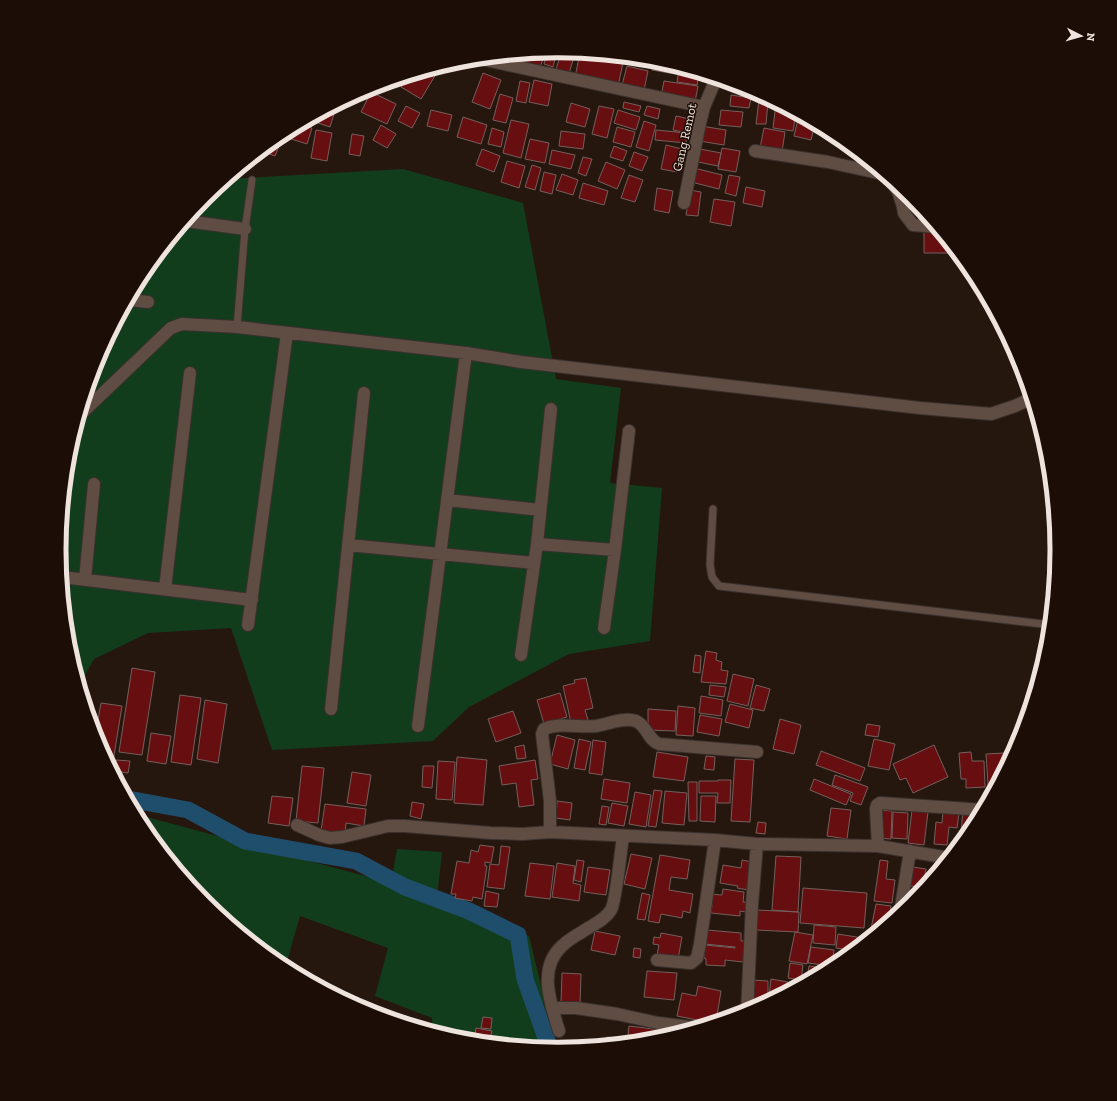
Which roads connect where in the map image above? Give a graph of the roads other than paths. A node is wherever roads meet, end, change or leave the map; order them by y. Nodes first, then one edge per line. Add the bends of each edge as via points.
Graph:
1 (495, 62) edge
2 (714, 83) edge
3 (704, 107) junction
4 (755, 151) dead end
5 (873, 172) edge
6 (252, 180) dead end
7 (900, 195) edge
8 (684, 203) dead end
9 (192, 222) edge
10 (929, 226) edge
11 (245, 229) junction
12 (134, 301) edge
13 (148, 302) dead end
14 (237, 328) junction
15 (287, 333) junction
16 (466, 354) junction
17 (190, 372) dead end
18 (364, 393) dead end
19 (1027, 400) edge
20 (87, 408) edge
21 (551, 409) dead end
22 (629, 431) dead end
23 (94, 484) dead end
24 (447, 500) junction
25 (713, 509) dead end
26 (540, 510) junction
27 (537, 544) junction
28 (348, 545) junction
29 (615, 550) junction
30 (440, 554) junction
31 (534, 563) junction
32 (67, 578) edge
33 (85, 580) junction
34 (165, 589) junction
35 (252, 600) junction
36 (1046, 624) edge
37 (248, 625) dead end
38 (604, 628) dead end
39 (521, 655) dead end
40 (331, 709) dead end
41 (418, 726) dead end
42 (757, 752) dead end
43 (977, 810) edge
44 (297, 825) dead end
45 (550, 832) junction
46 (623, 836) junction
47 (715, 840) junction
48 (757, 844) junction
49 (878, 846) junction
50 (910, 851) junction
51 (943, 857) edge
52 (901, 904) edge
53 (657, 960) dead end
54 (747, 1006) edge
55 (552, 1008) junction
56 (685, 1026) edge
57 (559, 1031) dead end

1 - 3 street
2 - 3 street, Gang Remot
3 - 8 street, Gang Remot
4 - 5 street
6 - 11 lane
7 - 10 street via 904,213 913,225
9 - 11 street
11 - 14 lane
12 - 13 street
14 - 15 street
14 - 20 street via 182,324 171,328
15 - 16 street
15 - 35 street
16 - 19 street via 920,408 991,414
16 - 24 street
17 - 34 street
18 - 28 street
21 - 26 street
22 - 29 street
23 - 33 street
24 - 26 street
24 - 30 street
25 - 36 lane via 710,565 712,577 719,586
26 - 27 street
27 - 29 street
27 - 31 street
28 - 30 street
28 - 40 street
29 - 38 street
30 - 31 street
30 - 41 street
31 - 39 street
32 - 33 street
33 - 34 street
34 - 35 street
35 - 37 street
42 - 45 street via 655,743 642,725 630,720 596,726 552,726 544,729 542,734 550,801
43 - 49 street via 880,803 876,809
44 - 45 street via 330,838 342,838 388,826 491,833
45 - 46 street
46 - 47 street
46 - 55 street via 612,909 603,920 562,946 553,957 547,984
47 - 48 street
47 - 53 street via 697,958 692,964
48 - 49 street
48 - 54 street
49 - 50 street
50 - 51 street
50 - 52 street
55 - 56 street via 576,1008
55 - 57 street

